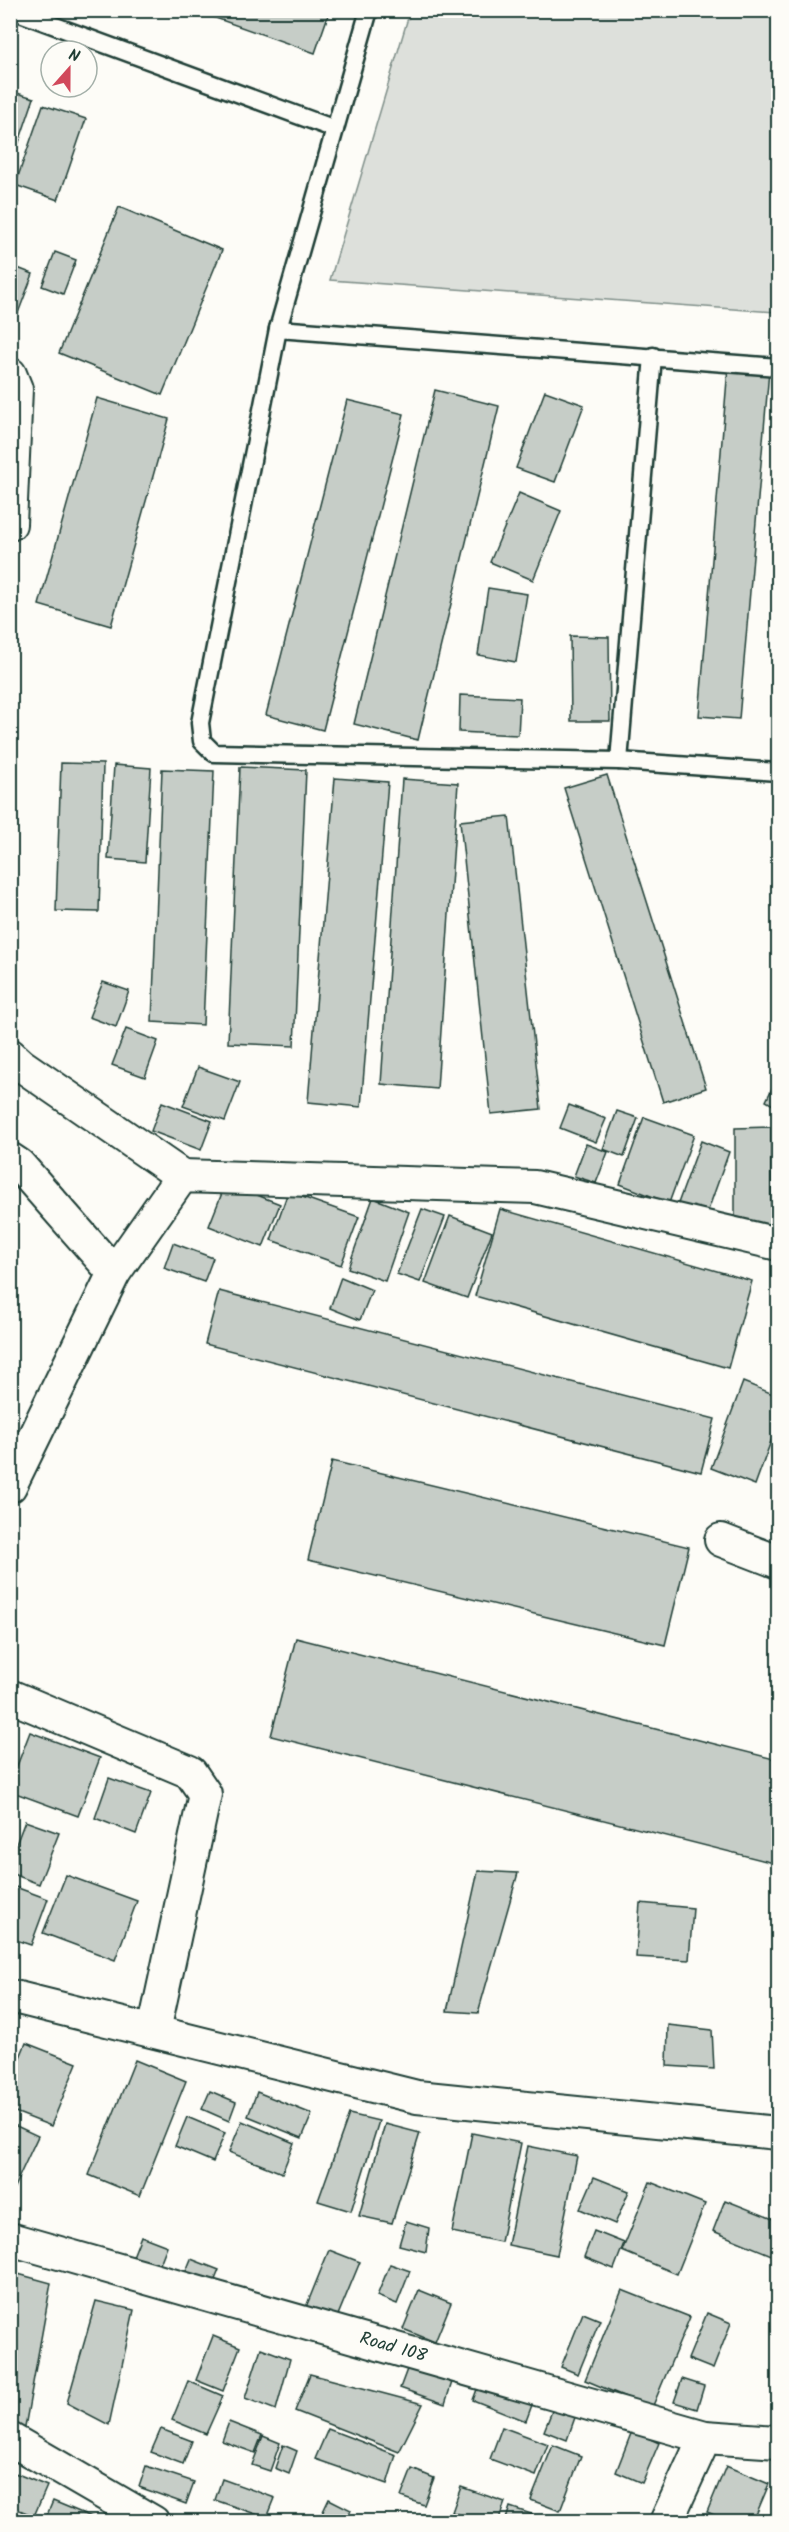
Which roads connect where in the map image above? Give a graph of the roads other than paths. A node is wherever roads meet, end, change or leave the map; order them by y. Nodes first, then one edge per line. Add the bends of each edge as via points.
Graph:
1 (12, 10) edge
2 (369, 10) edge
3 (335, 129) junction
4 (278, 329) junction
5 (653, 356) junction
6 (778, 367) edge
7 (10, 374) edge
8 (10, 524) edge
9 (619, 761) junction
10 (778, 772) edge
11 (10, 1055) edge
12 (10, 1159) edge
13 (182, 1176) junction
14 (778, 1244) edge
15 (114, 1274) junction
16 (10, 1486) edge
17 (721, 1540) dead end
18 (778, 1562) edge
19 (10, 1696) edge
20 (14, 2006) edge
21 (154, 2031) junction
22 (778, 2133) edge
23 (10, 2239) edge
24 (705, 2437) junction
25 (10, 2439) edge
26 (778, 2442) edge
27 (153, 2522) edge
28 (666, 2522) edge

1 - 3 lane
2 - 3 lane
3 - 4 lane
4 - 5 lane
4 - 9 lane via 200,723 202,741 214,753
5 - 6 lane
5 - 9 lane
7 - 8 street via 16,389
9 - 10 lane
11 - 13 street
12 - 15 street
13 - 14 street via 535,1187
13 - 15 street
15 - 16 street
17 - 18 street
19 - 21 street via 190,1772 205,1794
20 - 21 street
21 - 22 street via 417,2097
23 - 24 street, Road 108
24 - 26 street, Road 108
24 - 28 street
25 - 27 street

